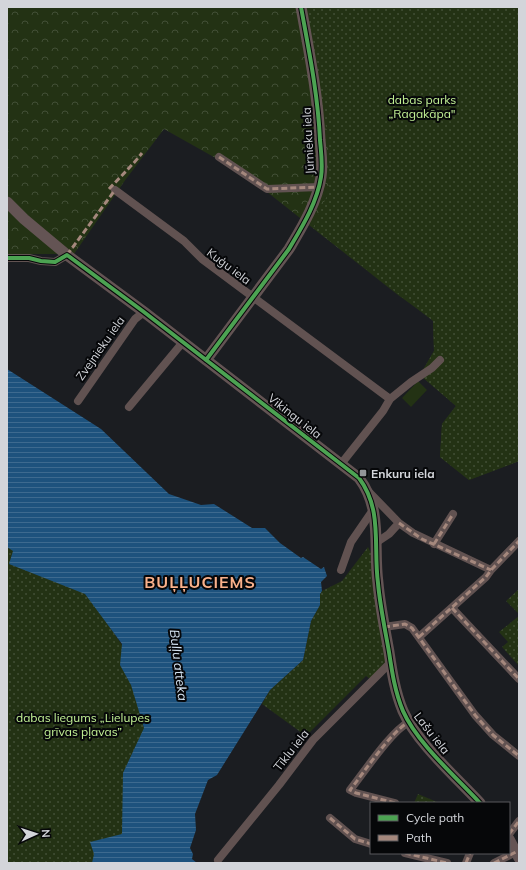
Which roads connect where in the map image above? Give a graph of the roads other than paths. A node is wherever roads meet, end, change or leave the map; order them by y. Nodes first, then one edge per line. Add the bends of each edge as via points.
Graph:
1 (301, 7) edge
2 (219, 157) dead end
3 (319, 187) junction
4 (115, 190) dead end
5 (7, 202) edge
6 (67, 255) junction
7 (7, 258) edge
8 (252, 296) junction
9 (144, 312) junction
10 (183, 342) junction
11 (206, 360) junction
12 (440, 360) dead end
13 (390, 400) junction
14 (78, 401) dead end
15 (129, 407) dead end
16 (341, 464) junction
17 (365, 487) junction
18 (373, 510) junction
19 (453, 514) dead end
20 (399, 523) junction
21 (519, 541) edge
22 (377, 542) junction
23 (434, 544) junction
24 (342, 570) dead end
25 (491, 570) junction
26 (452, 608) junction
27 (384, 627) junction
28 (419, 637) junction
29 (391, 662) junction
30 (519, 679) edge
31 (409, 722) junction
32 (519, 756) edge
33 (391, 802) edge
34 (479, 802) edge
35 (330, 818) dead end
36 (519, 821) edge
37 (510, 833) edge
38 (510, 841) edge
39 (370, 844) edge
40 (409, 854) edge
41 (517, 855) edge
42 (218, 860) dead end
43 (447, 863) edge
44 (494, 863) edge

1 - 3 street, Jūrnieku iela via 319,124 322,162
2 - 3 street via 267,189
3 - 8 street, Jūrnieku iela via 293,242
4 - 8 street, Kuģu iela
5 - 6 street, Vikingu iela
6 - 7 street via 55,262
6 - 9 street, Vikingu iela
8 - 11 street, Jūrnieku iela
8 - 13 street, Kuģu iela
9 - 10 street, Vikingu iela
9 - 14 street, Zvejnieku iela via 135,319
10 - 11 street, Vikingu iela
10 - 15 street
11 - 16 street, Vikingu iela
12 - 13 street
13 - 16 street
16 - 17 street, Vikingu iela via 359,478
17 - 18 street, Vikingu iela
17 - 20 street
18 - 22 street, Vikingu iela
18 - 24 street via 351,542
19 - 23 street
20 - 22 street
20 - 23 street
21 - 25 street
22 - 27 street, Vikingu iela via 378,582
23 - 25 street
25 - 26 street
26 - 28 street
26 - 30 street
27 - 28 street via 405,624
27 - 29 street, Vikingu iela
28 - 32 street via 475,715 493,735
29 - 31 street, Lašu iela via 399,700
29 - 42 street, Tīklu iela via 313,740
31 - 33 street via 392,736 350,790
31 - 34 street, Lašu iela via 422,742
35 - 39 street via 355,839
36 - 37 street
38 - 41 street
40 - 43 street
41 - 44 street

